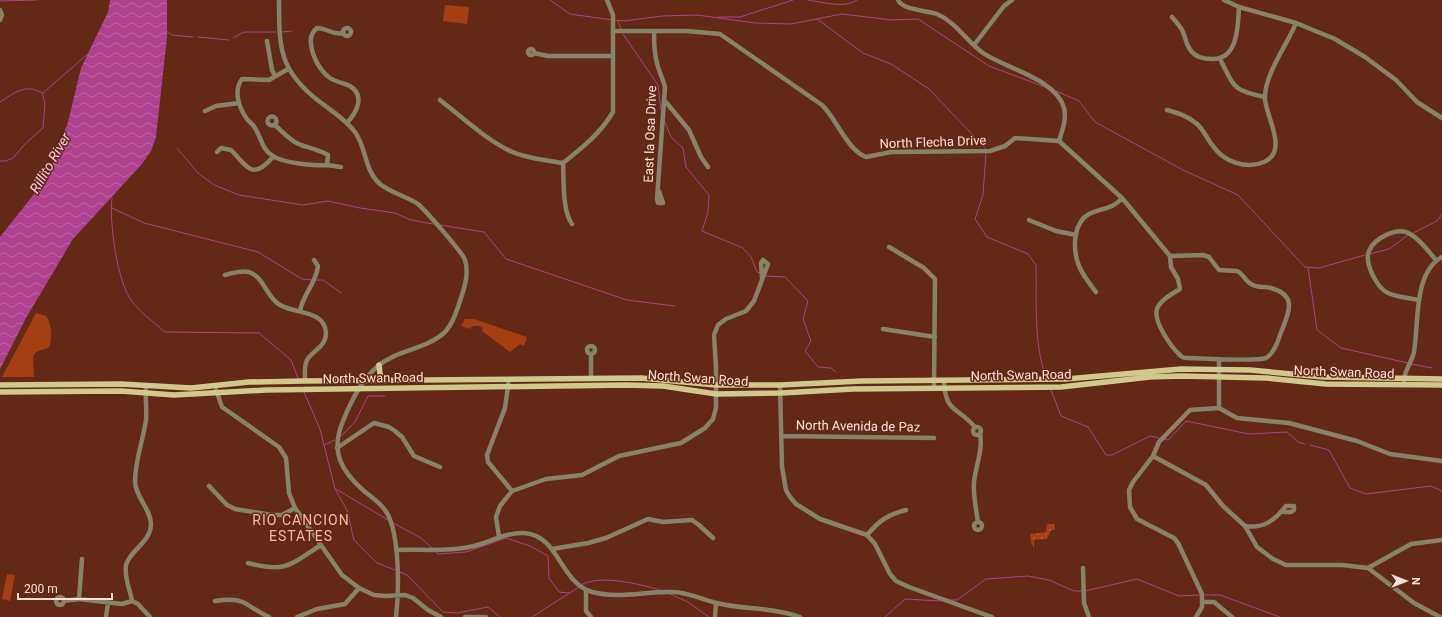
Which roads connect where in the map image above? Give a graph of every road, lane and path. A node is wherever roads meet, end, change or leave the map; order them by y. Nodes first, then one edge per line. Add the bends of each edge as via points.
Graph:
1 (279, 0) edge
2 (607, 0) edge
3 (898, 0) edge
4 (1012, 0) edge
5 (1224, 0) edge
6 (1239, 7) junction
7 (0, 10) edge
8 (1172, 17) dead end
9 (0, 20) edge
10 (1296, 23) junction
11 (613, 31) junction
12 (654, 32) junction
13 (343, 33) dead end
14 (267, 41) dead end
15 (974, 45) junction
16 (534, 53) dead end
17 (613, 56) junction
18 (1220, 58) junction
19 (288, 68) junction
20 (275, 76) junction
21 (1265, 98) junction
22 (440, 100) dead end
23 (665, 101) junction
24 (239, 103) junction
25 (1167, 110) dead end
26 (205, 111) dead end
27 (1442, 118) edge
28 (347, 123) junction
29 (275, 125) dead end
30 (1059, 141) junction
31 (217, 152) dead end
32 (273, 157) junction
33 (563, 163) junction
34 (327, 165) junction
35 (341, 167) dead end
36 (708, 167) dead end
37 (659, 191) dead end
38 (1122, 198) junction
39 (1029, 220) dead end
40 (572, 224) dead end
41 (1076, 235) junction
42 (889, 247) dead end
43 (1170, 256) junction
44 (1442, 257) edge
45 (314, 260) dead end
46 (1436, 260) junction
47 (225, 275) dead end
48 (762, 278) dead end
49 (1096, 292) dead end
50 (1418, 300) junction
51 (300, 311) junction
52 (883, 329) dead end
53 (935, 337) junction
54 (590, 354) dead end
55 (1219, 359) junction
56 (380, 365) junction
57 (1219, 369) junction
58 (1219, 377) junction
59 (590, 378) junction
60 (509, 379) junction
61 (1442, 379) edge
62 (934, 380) junction
63 (944, 380) junction
64 (305, 381) junction
65 (365, 381) junction
66 (385, 381) junction
67 (1404, 381) junction
68 (2, 385) edge
69 (216, 385) junction
70 (716, 385) junction
71 (780, 385) junction
72 (1442, 385) edge
73 (146, 386) junction
74 (934, 387) junction
75 (944, 387) junction
76 (509, 388) junction
77 (359, 389) junction
78 (0, 392) edge
79 (217, 392) junction
80 (145, 393) junction
81 (781, 393) junction
82 (716, 394) junction
83 (1219, 408) junction
84 (781, 436) junction
85 (934, 438) dead end
86 (337, 448) junction
87 (1153, 456) junction
88 (1442, 461) edge
89 (440, 467) dead end
90 (209, 486) dead end
91 (512, 491) junction
92 (295, 508) junction
93 (906, 510) dead end
94 (1283, 512) dead end
95 (978, 522) dead end
96 (1245, 526) junction
97 (867, 535) junction
98 (499, 537) junction
99 (712, 538) dead end
100 (1442, 540) edge
101 (321, 545) junction
102 (552, 549) junction
103 (396, 550) junction
104 (82, 559) dead end
105 (248, 563) dead end
106 (1083, 568) dead end
107 (1368, 568) junction
108 (359, 588) junction
109 (586, 590) junction
110 (398, 596) junction
111 (79, 599) junction
112 (64, 601) dead end
113 (132, 601) junction
114 (215, 601) dead end
115 (1203, 602) junction
116 (108, 603) junction
117 (716, 603) junction
118 (106, 617) edge
119 (150, 617) edge
120 (269, 617) edge
121 (298, 617) edge
122 (396, 617) edge
123 (441, 617) edge
124 (465, 617) edge
125 (486, 617) edge
126 (591, 617) edge
127 (716, 617) edge
128 (799, 617) edge
129 (992, 617) edge
130 (1089, 617) edge
131 (1196, 617) edge
132 (1232, 617) edge
133 (1440, 617) edge

1 - 19 street via 279,40 282,56
2 - 11 street via 613,15
3 - 15 street via 903,6 937,14 948,20
4 - 15 street via 1004,6
5 - 6 street
6 - 10 street
6 - 18 street via 1233,47
7 - 9 street
8 - 18 street via 1183,30 1187,45 1193,54 1205,59
10 - 21 street via 1271,73
10 - 27 street via 1335,39 1365,56 1396,80 1417,102
11 - 12 street, North Flecha Drive
11 - 17 street
12 - 23 street, East la Osa Drive via 654,47 657,64 663,77
12 - 30 street, North Flecha Drive via 688,31 720,34 822,104 844,135 864,156 892,152 990,152 1020,137 1038,141
13 - 28 street via 336,34 317,28 311,36 311,46 320,68 330,78 351,87 358,95 357,110
14 - 20 street
15 - 30 street via 993,59 1055,91 1064,109 1065,119
16 - 17 street via 548,56
17 - 33 street via 613,112 605,126
18 - 21 street via 1232,84 1238,90
19 - 20 street
19 - 28 street via 307,91
20 - 24 street via 262,81 242,79 237,90
21 - 25 street via 1276,136 1276,148 1273,155 1256,164 1231,161 1220,154 1197,124 1186,115
22 - 33 street via 487,137 509,150
23 - 36 street via 689,130 700,157
23 - 37 street, East la Osa Drive
24 - 26 street via 216,106
24 - 32 street via 266,150
28 - 56 street via 359,138 373,177 384,187 424,210 461,252 467,266 458,308 445,332
29 - 34 street via 286,136 300,144 328,155
30 - 38 street
31 - 32 street via 221,148 231,150 243,165 258,170
32 - 34 street
33 - 40 street via 566,210
34 - 35 street
38 - 41 street via 1118,203 1087,215
38 - 43 street
39 - 41 street via 1056,231
41 - 49 street via 1077,260
42 - 53 street via 924,268 935,279
43 - 55 street via 1171,267 1180,289 1162,302 1157,309 1158,324 1183,357
43 - 55 street via 1209,257 1219,270 1240,272 1253,286 1268,287 1282,292 1289,303 1290,314 1277,343 1266,358
44 - 46 street
45 - 51 street via 318,266 315,281 302,301
46 - 50 street via 1427,275
46 - 50 street via 1410,233 1402,231 1386,236 1369,249 1369,264 1380,286 1395,296
47 - 51 street via 249,272 263,282 279,304
48 - 70 street via 750,306 718,325 714,335
50 - 67 street via 1414,354
51 - 64 street via 321,321 326,334 320,348 307,361
52 - 53 street
53 - 62 street
54 - 59 street
55 - 57 street
56 - 65 street
56 - 66 main road via 380,374
57 - 58 street
57 - 63 main road, North Swan Road via 1165,369 1072,379
57 - 67 main road, North Swan Road
58 - 67 main road, North Swan Road via 1266,378 1326,384
58 - 75 main road, North Swan Road via 1150,378 1061,387
58 - 83 street
59 - 60 main road, North Swan Road
59 - 70 main road, North Swan Road via 655,378
60 - 66 main road, North Swan Road
60 - 76 street
61 - 67 main road, North Swan Road
62 - 63 main road, North Swan Road
62 - 71 main road, North Swan Road
62 - 74 street
63 - 75 street
64 - 65 main road, North Swan Road
64 - 69 main road, North Swan Road
65 - 66 main road, North Swan Road
65 - 77 street
67 - 72 main road, North Swan Road
68 - 73 main road, North Swan Road
69 - 73 main road, North Swan Road via 191,388
69 - 79 street
70 - 71 main road, North Swan Road
70 - 82 street
71 - 81 street
73 - 80 street
74 - 75 main road, North Swan Road
74 - 81 main road, North Swan Road
75 - 95 street via 948,403 975,427 973,431 979,434 981,448 974,483
76 - 77 main road, North Swan Road
76 - 82 main road, North Swan Road via 663,386
76 - 91 street via 505,408 487,455 488,462
77 - 79 main road, North Swan Road
77 - 86 street via 343,421
78 - 80 main road, North Swan Road
79 - 80 main road, North Swan Road via 174,395
79 - 92 street via 222,407 279,446 286,458 289,493
80 - 113 street via 146,418 137,455 135,484 151,524 149,533 139,549 129,558 126,566 126,579
81 - 82 main road, North Swan Road
81 - 84 street
82 - 91 street via 713,419 705,428 681,443 619,456 582,475 546,479
83 - 87 street via 1190,410 1162,439
83 - 88 street via 1237,418 1290,423 1357,441 1390,454
84 - 85 street, North Avenida de Paz
84 - 97 street via 786,490 796,504 820,519
86 - 89 street via 374,423 388,427 398,434 414,456
86 - 103 street via 344,470 388,514
87 - 96 street via 1206,485 1223,506
87 - 115 street via 1130,486 1130,507 1137,519 1174,538 1178,543 1202,594
90 - 92 street via 227,505 235,509 282,515
91 - 98 street via 500,506 496,516
92 - 101 street
93 - 97 street via 889,514
94 - 96 street via 1256,528
96 - 107 street via 1257,547 1273,559 1286,564
97 - 129 street via 896,581
98 - 102 street via 513,533 535,535
98 - 103 street via 475,546
99 - 102 street via 692,520 663,522 648,519 606,538
100 - 107 street via 1411,544
101 - 105 street via 284,567 274,568
101 - 108 street via 342,575
102 - 109 street via 576,584
103 - 110 street
104 - 111 street
106 - 130 street via 1084,603
107 - 133 street via 1414,602
108 - 110 street via 380,596
108 - 121 street via 345,604 317,609
109 - 117 street via 616,595 676,592
109 - 126 street via 586,611
110 - 122 street
110 - 123 street via 413,598
111 - 112 street
111 - 116 street
113 - 116 street via 122,604
113 - 119 street
114 - 120 street via 242,601
115 - 131 street
115 - 132 street via 1214,602
116 - 118 street
117 - 127 street
117 - 128 street via 776,610
124 - 125 street

